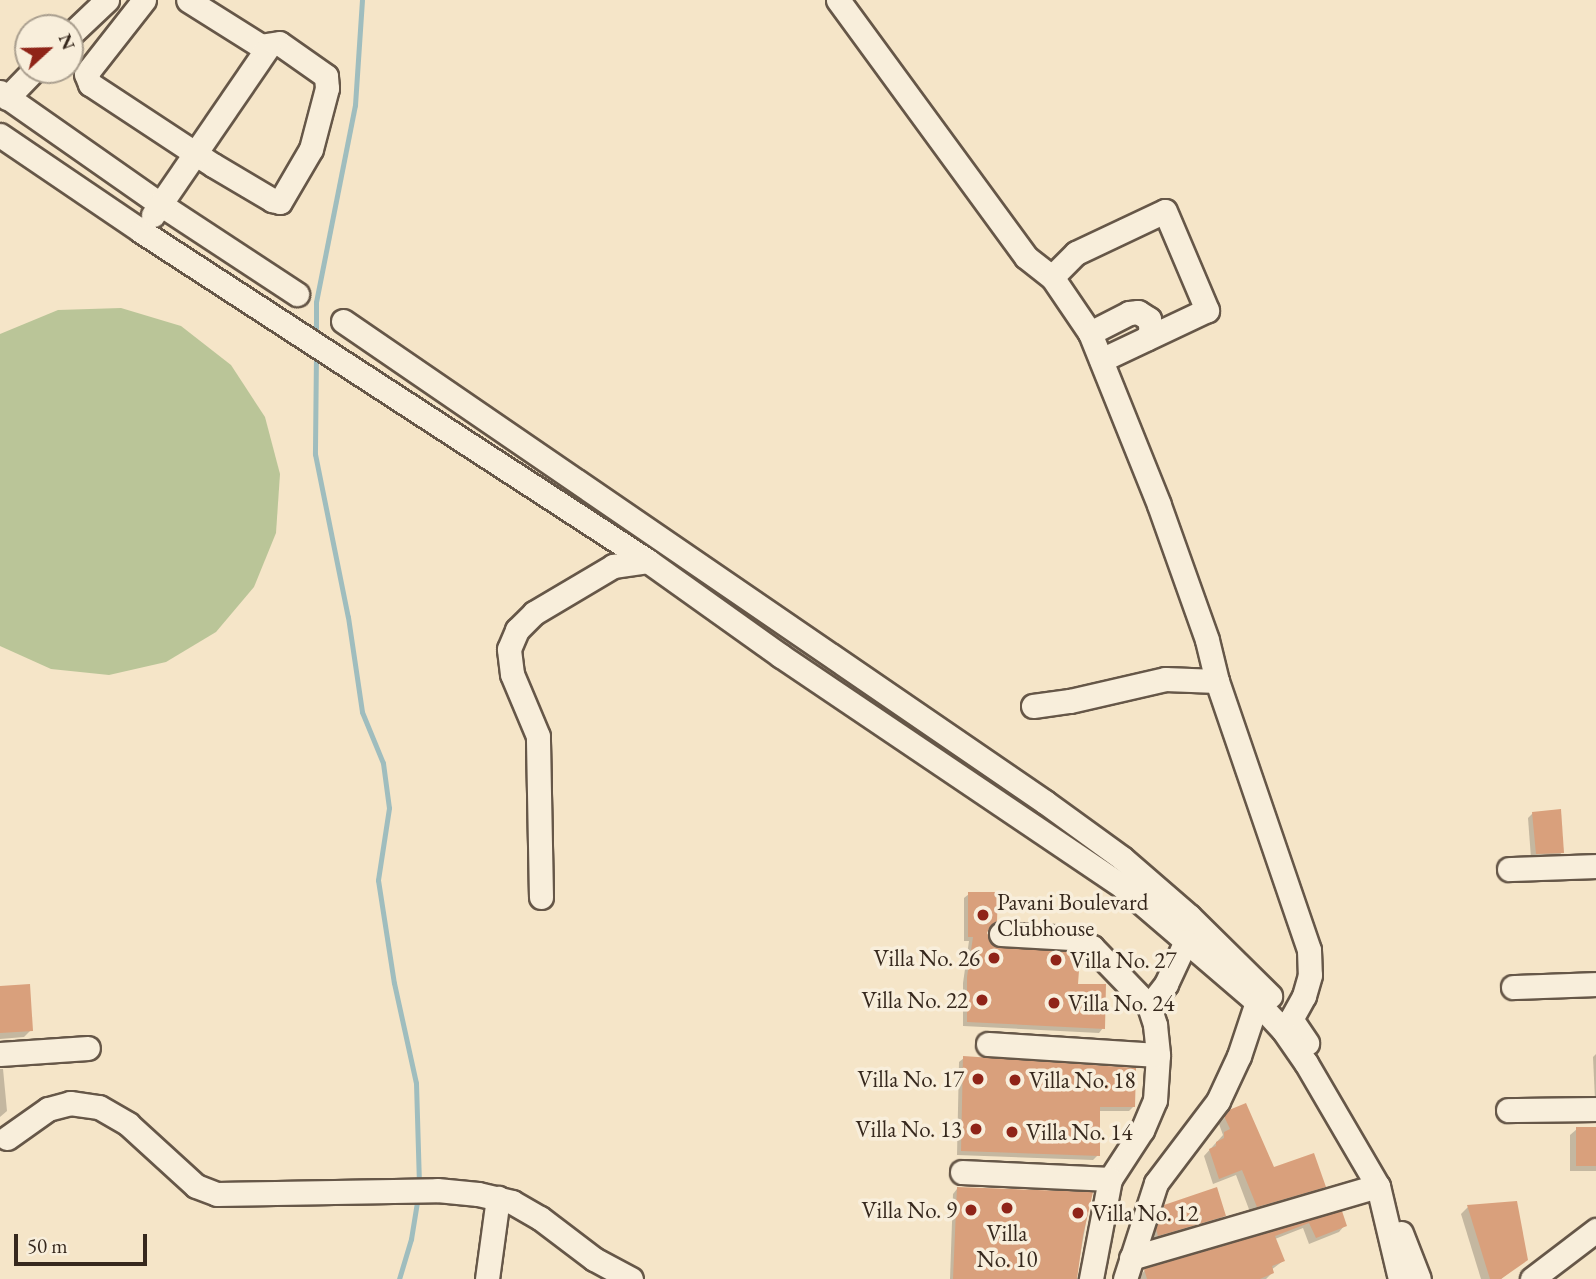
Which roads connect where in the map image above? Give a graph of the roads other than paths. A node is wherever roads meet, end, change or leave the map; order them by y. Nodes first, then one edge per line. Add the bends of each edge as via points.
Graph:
1 (107, 0) edge
2 (144, 0) edge
3 (188, 0) edge
4 (838, 0) edge
5 (84, 22) edge
6 (268, 47) junction
7 (4, 95) edge
8 (0, 135) edge
9 (193, 152) junction
10 (160, 204) junction
11 (141, 232) junction
12 (1052, 277) junction
13 (297, 294) dead end
14 (343, 321) dead end
15 (1090, 333) junction
16 (1146, 339) junction
17 (1101, 360) junction
18 (433, 383) junction
19 (416, 410) junction
20 (648, 561) junction
21 (1217, 681) junction
22 (1033, 706) dead end
23 (1596, 866) edge
24 (1509, 869) dead end
25 (541, 897) dead end
26 (1001, 934) dead end
27 (1186, 941) junction
28 (1596, 984) edge
29 (1513, 987) dead end
30 (1257, 1002) junction
31 (1149, 1006) junction
32 (1291, 1019) junction
33 (988, 1044) dead end
34 (88, 1048) dead end
35 (0, 1054) edge
36 (1158, 1055) junction
37 (1596, 1109) edge
38 (1508, 1111) dead end
39 (7, 1138) dead end
40 (961, 1172) dead end
41 (1110, 1180) junction
42 (1378, 1186) junction
43 (498, 1198) junction
44 (1596, 1230) edge
45 (1128, 1269) edge
46 (487, 1279) edge
47 (631, 1279) edge
48 (1091, 1279) edge
49 (1400, 1279) edge
50 (1419, 1279) edge
51 (1532, 1279) edge

1 - 5 street
2 - 9 street via 86,74 90,84
3 - 6 street
4 - 12 street via 1026,257
6 - 9 street
6 - 9 street via 279,43 326,76 327,88 311,149 280,202
7 - 10 street
8 - 11 street
9 - 10 street
10 - 11 street
10 - 13 street
11 - 19 street
12 - 15 street
12 - 16 street via 1076,253 1165,211 1207,310
14 - 18 street
15 - 16 street via 1138,312 1149,319 1151,331
15 - 17 street
16 - 17 street
17 - 21 street via 1208,640
18 - 19 street
18 - 32 street via 1122,858 1189,916
19 - 20 street
20 - 25 street via 613,565 534,613 517,630 509,649 512,674 538,736
20 - 27 street via 1124,887
21 - 22 street via 1165,679
21 - 32 street via 1309,950 1310,975
23 - 24 street
26 - 31 street via 1082,941
27 - 30 street
27 - 31 street via 1166,984
28 - 29 street
30 - 42 street via 1306,1063
30 - 45 street via 1217,1101 1156,1183
31 - 36 street
32 - 50 street via 1352,1114
33 - 36 street
34 - 35 street
36 - 41 street via 1151,1115
37 - 38 street
39 - 43 street via 48,1109 70,1103 99,1107 128,1124 196,1186 217,1194 437,1189
40 - 41 street
41 - 48 street
42 - 45 street
42 - 49 street
43 - 46 street
43 - 47 street via 540,1218 594,1259
44 - 51 street

